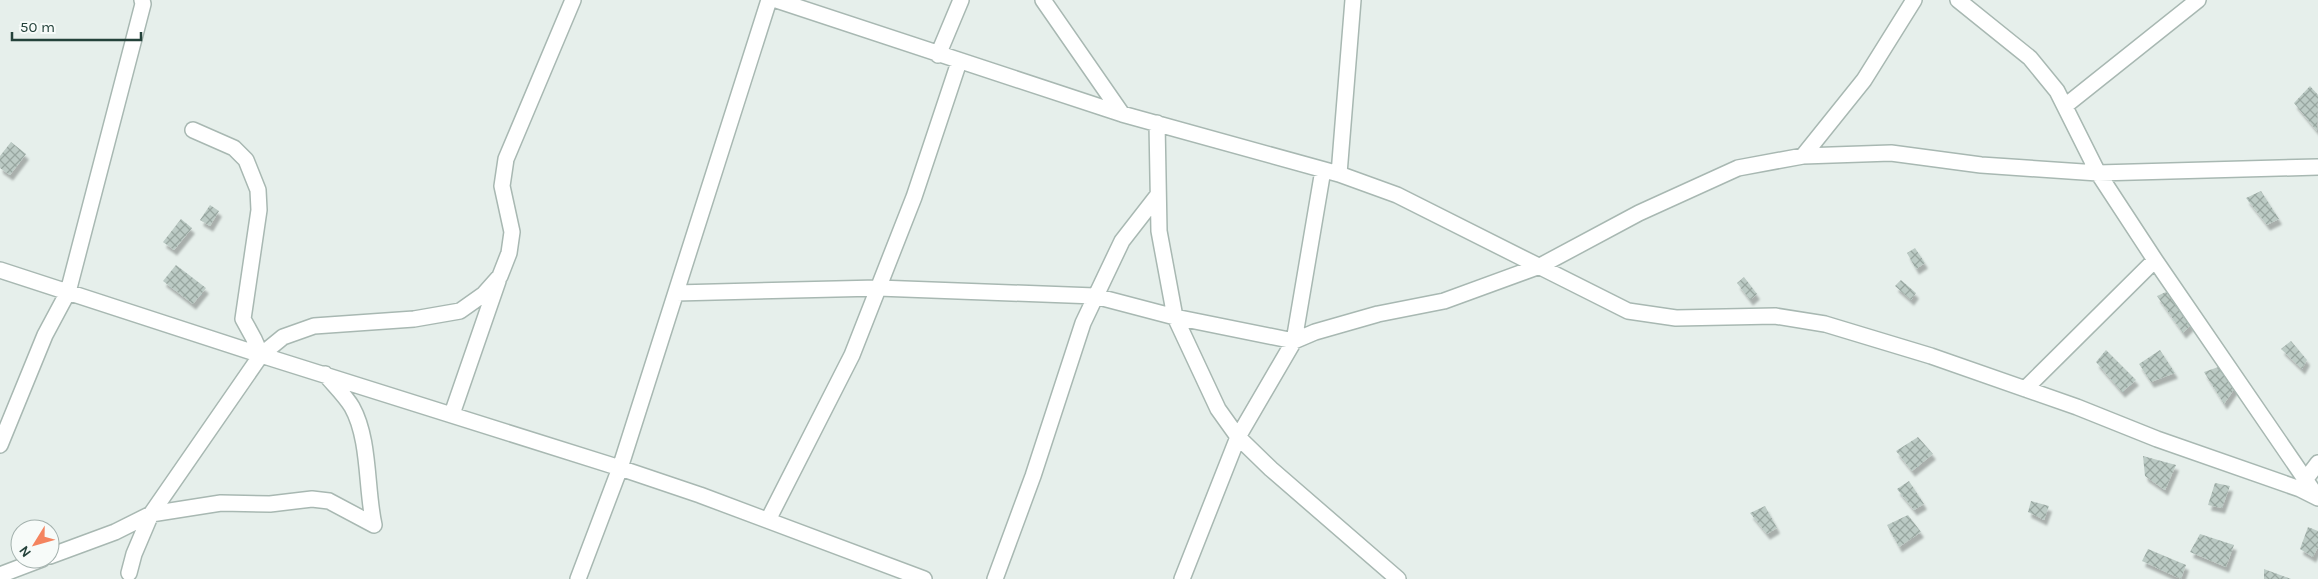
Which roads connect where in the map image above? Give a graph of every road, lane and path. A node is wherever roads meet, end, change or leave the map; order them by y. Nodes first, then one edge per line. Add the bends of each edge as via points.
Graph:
1 (142, 0) edge
2 (573, 0) edge
3 (769, 0) edge
4 (776, 0) edge
5 (961, 0) edge
6 (1043, 0) edge
7 (1353, 0) edge
8 (1914, 0) edge
9 (1958, 0) edge
10 (2198, 0) edge
11 (938, 55) junction
12 (959, 62) junction
13 (2065, 106) junction
14 (1122, 114) junction
15 (1157, 124) junction
16 (193, 130) dead end
17 (1803, 156) junction
18 (2318, 167) edge
19 (1323, 170) junction
20 (2098, 173) junction
21 (1339, 174) junction
22 (1157, 196) junction
23 (2155, 260) junction
24 (1540, 266) junction
25 (0, 270) edge
26 (500, 276) junction
27 (878, 288) junction
28 (68, 292) junction
29 (676, 294) junction
30 (1095, 296) junction
31 (1175, 317) junction
32 (1294, 341) junction
33 (261, 355) junction
34 (324, 374) junction
35 (2025, 389) junction
36 (452, 414) junction
37 (1238, 437) junction
38 (0, 445) edge
39 (2318, 463) edge
40 (620, 468) junction
41 (2305, 480) junction
42 (2318, 498) edge
43 (151, 514) junction
44 (768, 520) junction
45 (60, 552) edge
46 (14, 569) edge
47 (129, 573) dead end
48 (0, 574) edge
49 (578, 579) edge
50 (924, 579) edge
51 (995, 579) edge
52 (1182, 579) edge
53 (1398, 579) edge

1 - 28 street
2 - 26 street via 506,159 502,186 512,232 509,253
3 - 29 street
4 - 11 street
5 - 11 street
6 - 14 street
7 - 21 street
8 - 17 street via 1864,80
9 - 13 street via 2030,58
10 - 13 street
11 - 12 street
12 - 14 street
12 - 27 street via 914,197
13 - 20 street
14 - 15 street
15 - 19 street
15 - 22 street
16 - 33 street via 234,148 246,160 258,190 259,210 242,319
17 - 20 street via 1891,153 1981,165
17 - 24 street via 1738,168 1639,213
18 - 20 street
19 - 21 street
19 - 32 street
20 - 23 street
21 - 24 street via 1397,196
22 - 30 street via 1122,241
22 - 31 street via 1159,231
23 - 35 street
23 - 41 street
24 - 32 street via 1444,301 1378,314
24 - 35 street via 1628,311 1676,318 1775,316 1826,324
25 - 28 street
26 - 33 street via 484,294 460,312 414,319 314,326 283,337
26 - 36 street
27 - 29 street
27 - 30 street
27 - 44 street via 852,355
28 - 33 street
28 - 38 street via 45,335
29 - 40 street
30 - 31 street
30 - 51 street
31 - 32 street
31 - 37 street via 1218,408
32 - 37 street
33 - 34 street
33 - 43 street
34 - 36 street
34 - 43 street via 352,406 358,421 374,525 330,501 312,499 270,504 221,503
35 - 42 street
36 - 40 street
37 - 52 street
37 - 53 street
39 - 41 street
40 - 44 street
40 - 49 street
41 - 42 street
43 - 45 street via 115,532
43 - 47 street
44 - 50 street
46 - 48 street

